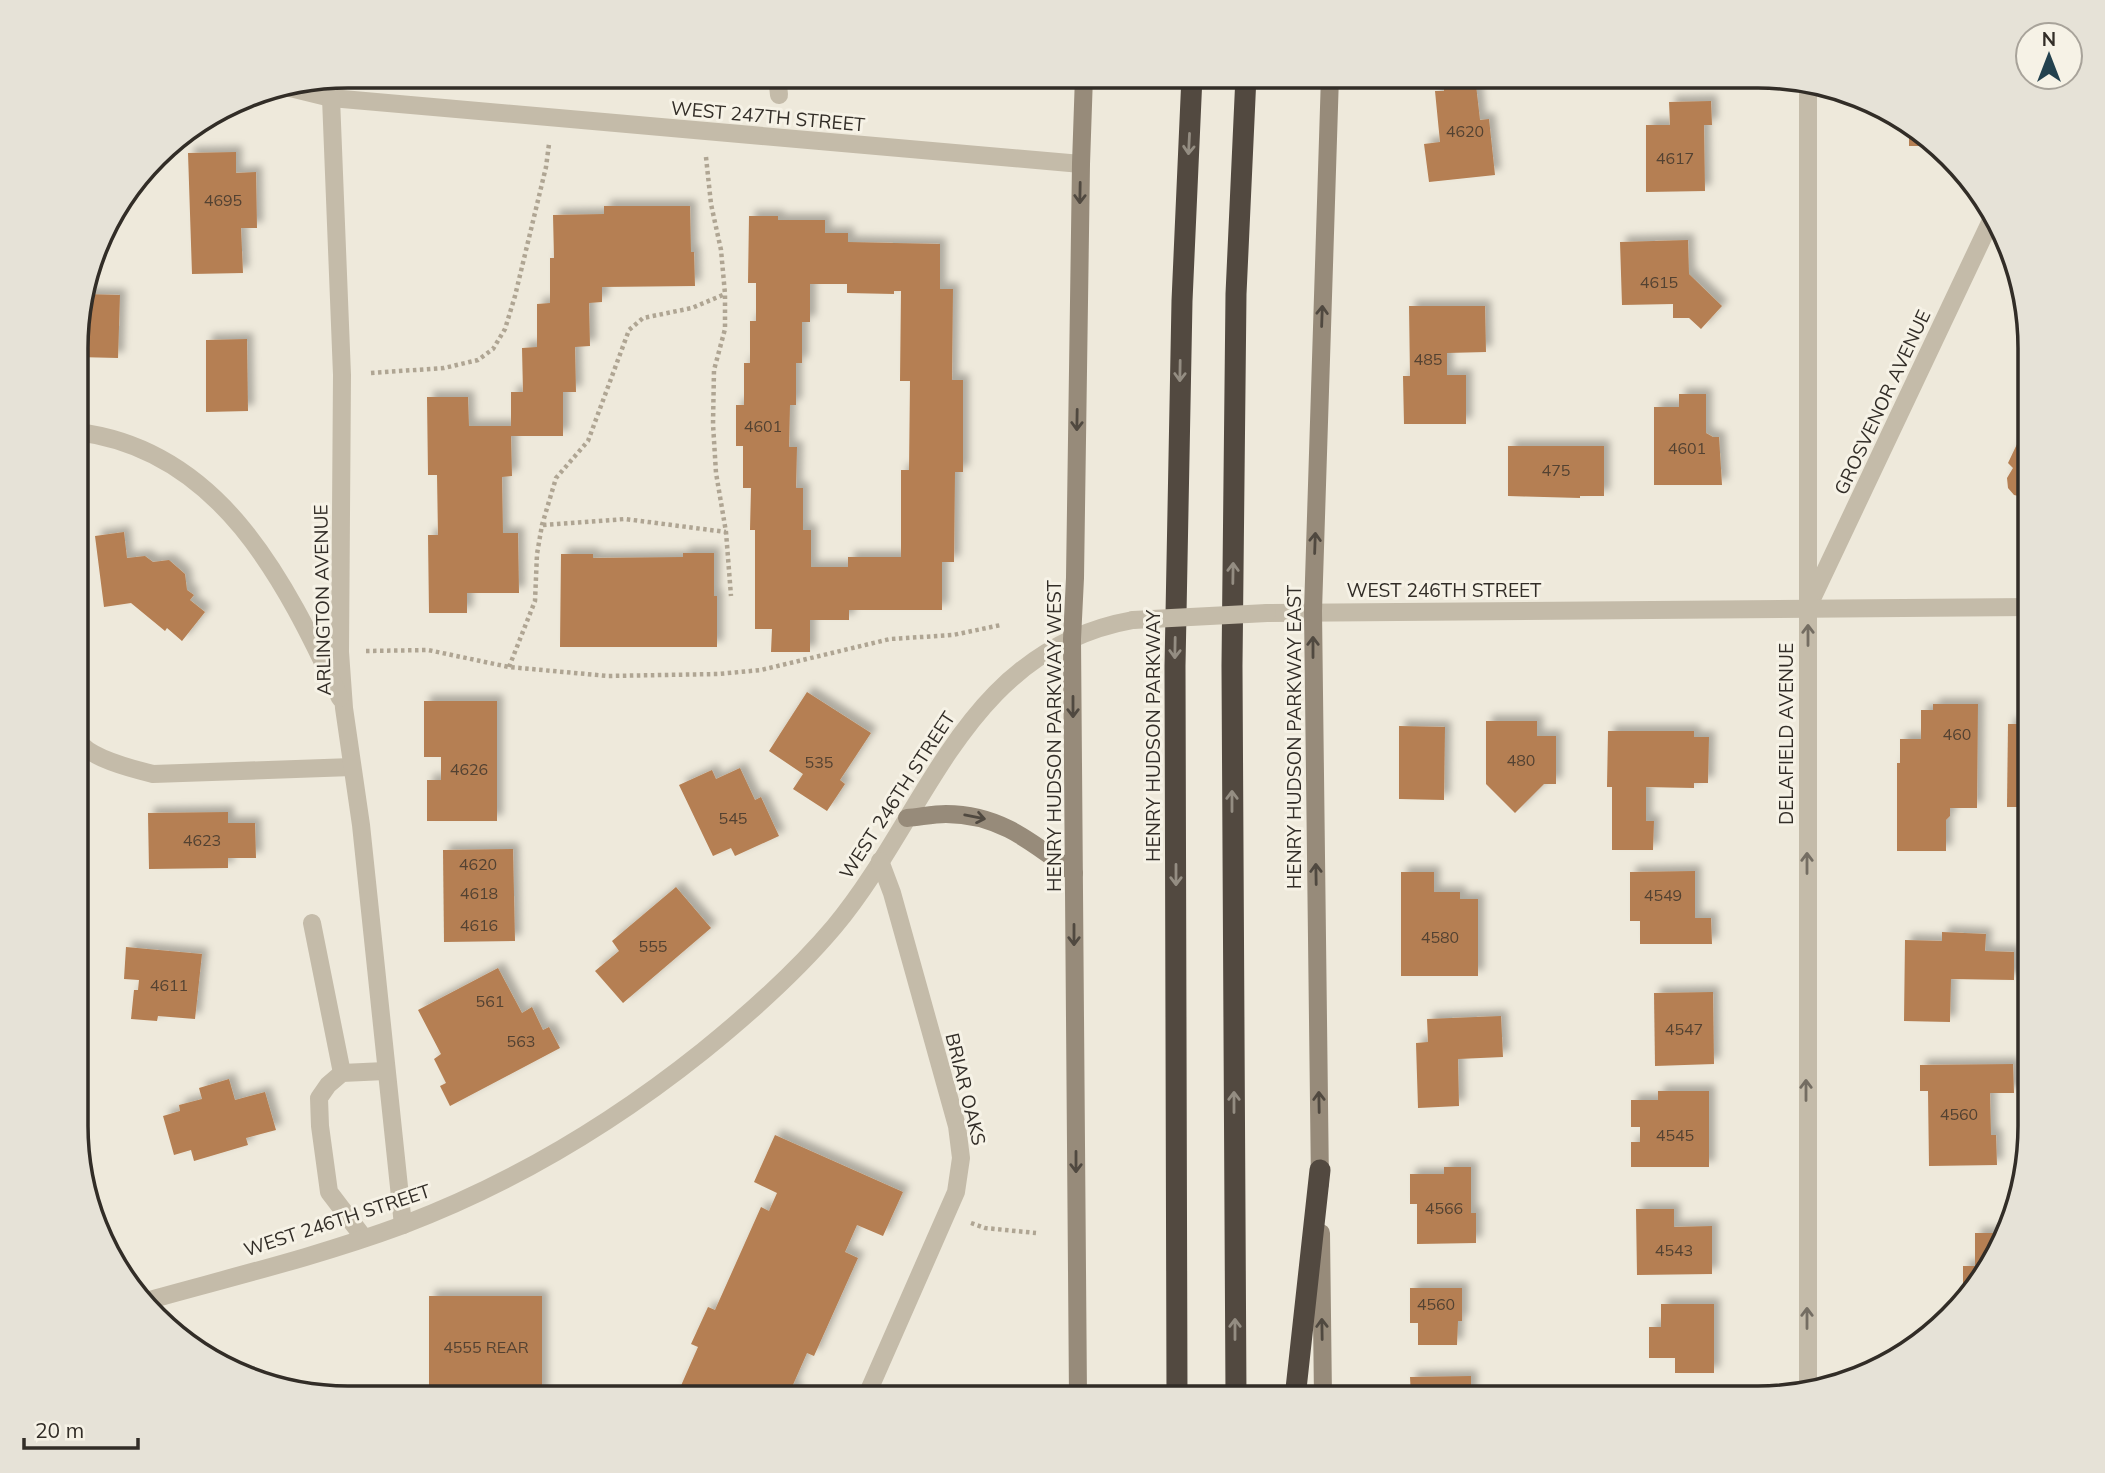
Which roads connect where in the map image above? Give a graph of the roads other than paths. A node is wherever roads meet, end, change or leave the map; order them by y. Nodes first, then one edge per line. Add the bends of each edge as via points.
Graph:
1 (778, 88) edge
2 (1084, 88) edge
3 (1191, 88) edge
4 (1246, 88) edge
5 (1331, 88) edge
6 (303, 91) edge
7 (1808, 92) edge
8 (779, 95) dead end
9 (331, 98) junction
10 (1081, 164) junction
11 (1988, 227) edge
12 (88, 433) edge
13 (2018, 607) edge
14 (1808, 608) junction
15 (1313, 611) junction
16 (1072, 639) junction
17 (344, 708) junction
18 (88, 751) edge
19 (352, 767) junction
20 (907, 818) junction
21 (880, 862) junction
22 (1074, 873) junction
23 (312, 923) dead end
24 (385, 1071) junction
25 (342, 1073) junction
26 (1320, 1170) junction
27 (403, 1224) junction
28 (364, 1238) junction
29 (154, 1299) edge
30 (1808, 1381) edge
31 (871, 1386) edge
32 (1078, 1386) edge
33 (1177, 1386) edge
34 (1236, 1386) edge
35 (1296, 1386) edge
36 (1323, 1386) edge

1 - 8 street
2 - 10 main road, HENRY HUDSON PARKWAY WEST
3 -> 33 highway, HENRY HUDSON PARKWAY via 1175,666
34 -> 4 highway via 1232,666 1237,294
15 -> 5 main road, HENRY HUDSON PARKWAY EAST
6 - 9 street, WEST 247TH STREET
7 - 14 street, DELAFIELD AVENUE
9 - 10 street, WEST 247TH STREET
9 - 17 street, ARLINGTON AVENUE via 342,375 340,652
10 -> 16 main road, HENRY HUDSON PARKWAY WEST
11 - 14 street, GROSVENOR AVENUE
12 - 17 street via 142,449 228,509 269,562 309,632
13 - 14 street, WEST 246TH STREET
14 - 15 street, WEST 246TH STREET
30 -> 14 street, DELAFIELD AVENUE
15 - 16 street, WEST 246TH STREET, bridge via 1133,620 1104,625
26 -> 15 main road, HENRY HUDSON PARKWAY EAST
16 - 20 street, WEST 246TH STREET via 1027,665 969,721
16 -> 22 main road, HENRY HUDSON PARKWAY WEST
17 - 19 street, ARLINGTON AVENUE
18 - 19 street via 153,774
19 - 24 street, ARLINGTON AVENUE
20 - 21 street, WEST 246TH STREET
20 -> 22 main road via 945,814 1003,824
21 - 27 street, WEST 246TH STREET via 835,926 776,988 685,1065 520,1172
21 - 31 street, BRIAR OAKS via 957,1126 961,1158 956,1192
22 -> 32 main road, HENRY HUDSON PARKWAY WEST
23 - 25 street
24 - 25 street
24 - 27 street, ARLINGTON AVENUE
25 - 28 street via 319,1098 320,1126 329,1192
26 - 35 highway
36 -> 26 main road, HENRY HUDSON PARKWAY EAST
27 - 28 street, WEST 246TH STREET
28 - 29 street, WEST 246TH STREET

